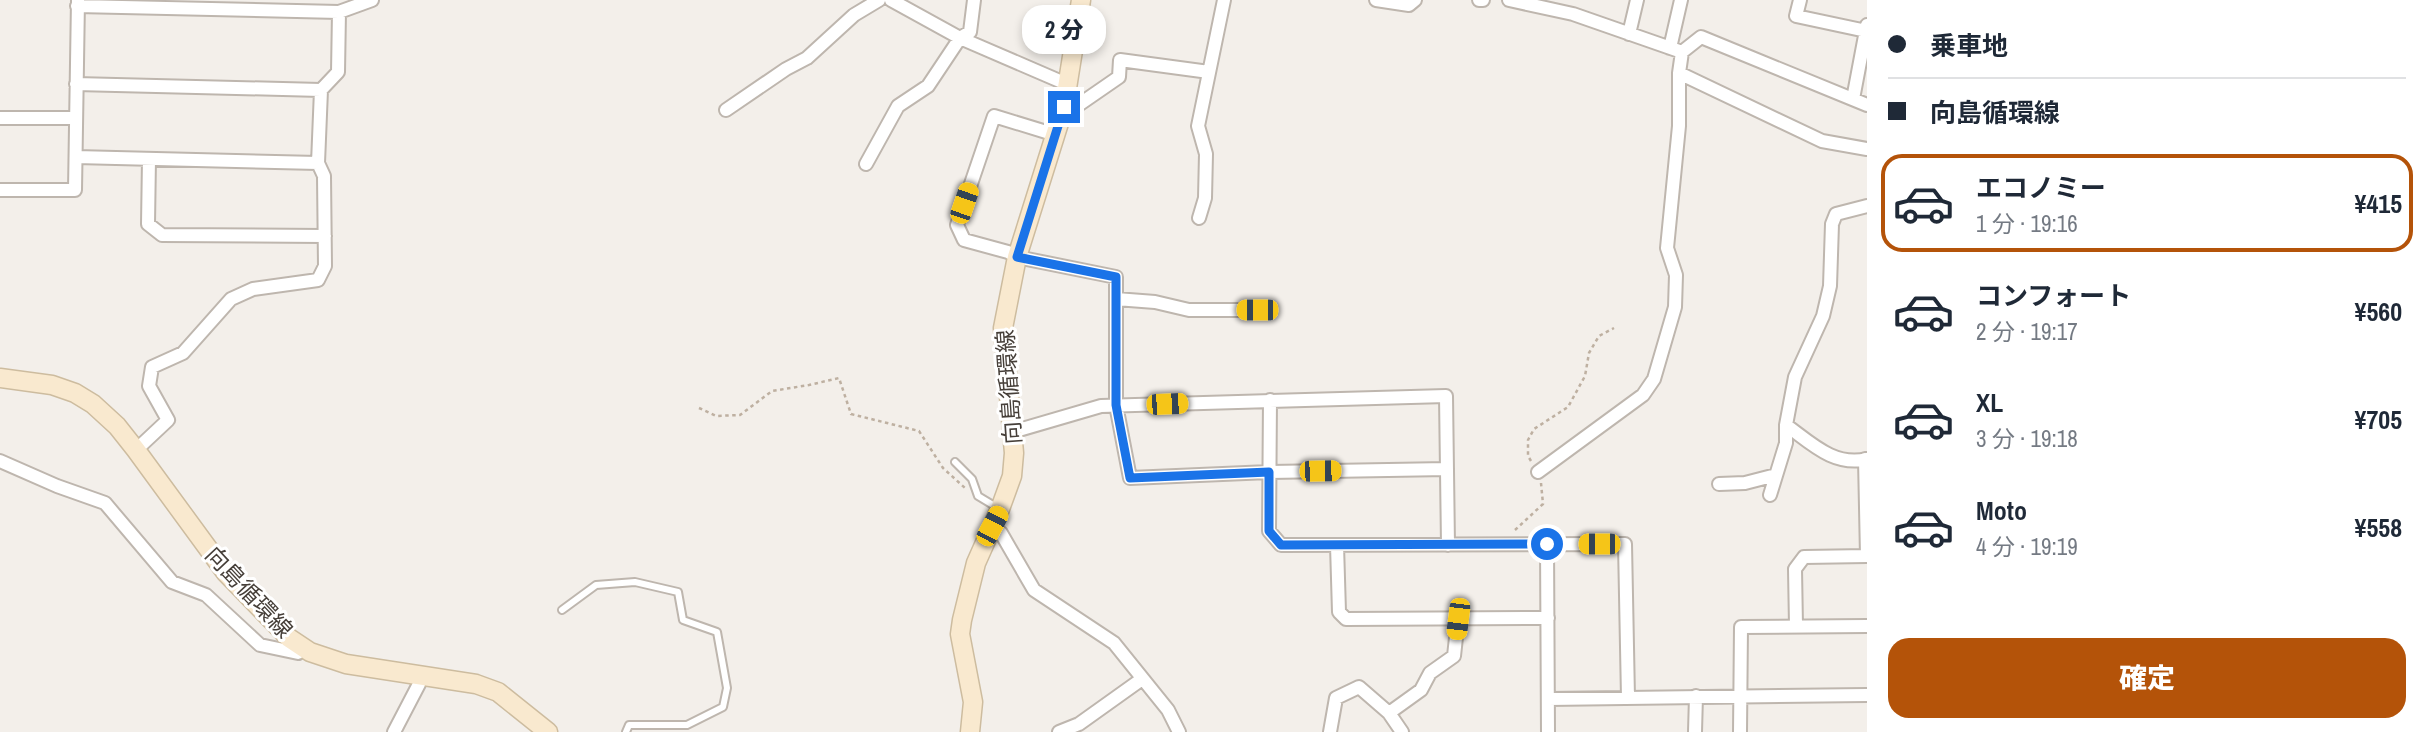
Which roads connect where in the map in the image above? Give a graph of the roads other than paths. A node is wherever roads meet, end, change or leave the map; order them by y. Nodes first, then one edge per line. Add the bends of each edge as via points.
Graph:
1 (880, 0) edge
2 (891, 0) edge
3 (974, 0) edge
4 (1082, 0) edge
5 (1224, 0) edge
6 (1376, 0) edge
7 (1415, 0) edge
8 (1509, 0) edge
9 (1637, 0) edge
10 (1681, 0) edge
11 (1800, 0) edge
12 (373, 1) edge
13 (77, 3) edge
14 (339, 12) junction
15 (1866, 28) edge
16 (1629, 34) junction
17 (960, 38) junction
18 (1676, 50) junction
19 (1209, 72) junction
20 (1679, 73) junction
21 (76, 85) junction
22 (1069, 85) junction
23 (321, 90) junction
24 (1853, 99) junction
25 (1867, 105) edge
26 (1064, 107) junction
27 (726, 110) dead end
28 (0, 118) edge
29 (76, 118) junction
30 (1056, 135) junction
31 (1867, 149) edge
32 (76, 157) junction
33 (149, 159) junction
34 (318, 163) junction
35 (866, 164) dead end
36 (0, 190) edge
37 (1867, 206) edge
38 (1199, 218) dead end
39 (325, 236) junction
40 (1017, 257) junction
41 (1116, 299) junction
42 (1257, 310) dead end
43 (0, 378) edge
44 (1270, 400) junction
45 (1116, 405) junction
46 (1786, 425) junction
47 (1012, 432) junction
48 (136, 450) junction
49 (1866, 459) edge
50 (0, 461) edge
51 (955, 462) dead end
52 (1447, 469) junction
53 (1269, 472) junction
54 (1538, 472) road end
55 (1776, 475) junction
56 (1719, 484) dead end
57 (1770, 495) dead end
58 (1866, 500) edge
59 (1000, 509) junction
60 (992, 526) junction
61 (1547, 544) junction
62 (1337, 545) junction
63 (1448, 545) junction
64 (1867, 556) edge
65 (562, 610) dead end
66 (1548, 618) junction
67 (1458, 619) junction
68 (1796, 626) junction
69 (1867, 626) edge
70 (302, 647) junction
71 (420, 677) junction
72 (1142, 679) junction
73 (1867, 695) edge
74 (1696, 696) junction
75 (1740, 696) junction
76 (1628, 698) junction
77 (1548, 699) junction
78 (1390, 713) junction
79 (394, 732) edge
80 (548, 732) edge
81 (626, 732) edge
82 (970, 732) edge
83 (1059, 732) edge
84 (1179, 732) edge
85 (1330, 732) edge
86 (1402, 732) edge
87 (1548, 732) edge
88 (1695, 732) edge
89 (1740, 732) edge

1 - 27 street via 854,16 807,58
2 - 17 street
3 - 17 street via 970,33
4 - 22 main road, 向島循環線
5 - 19 street
6 - 7 street via 1409,5
8 - 16 street via 1573,14
9 - 16 street
10 - 18 street
11 - 15 street via 1796,16
12 - 14 street
13 - 14 street
13 - 21 street
14 - 23 street via 338,72
15 - 24 street
16 - 18 street
17 - 22 street
17 - 35 street via 928,86 898,106
18 - 20 street
18 - 24 street via 1701,37
19 - 26 street via 1120,61 1119,77 1077,106
19 - 38 street via 1198,126 1206,154 1205,198
20 - 31 street via 1822,141
20 - 54 street via 1679,126 1667,248 1676,275 1675,307 1654,379 1643,395
21 - 23 street
21 - 29 street
22 - 26 main road, 向島循環線
23 - 34 street
24 - 25 street
26 - 30 main road, 向島循環線
28 - 29 street
29 - 32 street
30 - 40 main road, 向島循環線
30 - 40 street via 994,116 957,225 964,240
32 - 33 street
32 - 36 street via 75,190
33 - 34 street
33 - 39 street via 148,224 162,235
34 - 39 street via 324,176
37 - 46 street via 1836,214 1832,224 1830,286 1795,377
39 - 48 street via 325,266 318,279 253,289 231,299 183,353 152,367 149,386 168,420
40 - 41 street via 1116,277
40 - 47 main road, 向島循環線 via 1003,328
41 - 42 street via 1189,310
41 - 45 street
43 - 48 main road, 向島循環線 via 75,393 101,411
44 - 45 street
44 - 52 street via 1446,396
44 - 53 street
45 - 47 street
45 - 53 street via 1130,478
46 - 49 street via 1830,457
46 - 55 street via 1786,443
47 - 59 main road, 向島循環線 via 1012,475
48 - 70 main road, 向島循環線 via 226,573
49 - 58 street
50 - 70 street via 105,503 172,582 206,595 260,645 298,653
51 - 59 lane via 972,479 978,496
52 - 53 street
52 - 63 street
53 - 62 street via 1269,531 1281,545
55 - 56 street via 1745,484
55 - 57 street
58 - 64 street
59 - 60 main road, 向島循環線
60 - 72 street via 1001,533 1034,590 1114,643
60 - 82 main road, 向島循環線 via 976,563 960,634 972,702
61 - 63 street
61 - 66 street
61 - 76 street via 1625,544
62 - 63 street
62 - 67 street via 1339,612 1346,620
64 - 68 street via 1804,556 1795,569
65 - 81 lane via 596,585 635,582 678,592 683,620 717,632 727,688 723,707 687,724 629,725
66 - 67 street
66 - 77 street
67 - 78 street via 1454,656
68 - 69 street
68 - 75 street via 1741,627
70 - 71 main road, 向島循環線 via 346,664
71 - 79 street
71 - 80 main road, 向島循環線 via 476,684 498,692
72 - 83 street via 1079,724
72 - 84 street via 1168,710
73 - 75 street
74 - 75 street
74 - 76 street
74 - 88 street
75 - 89 street
76 - 77 street
77 - 87 street
78 - 85 street via 1359,687 1336,698
78 - 86 street

